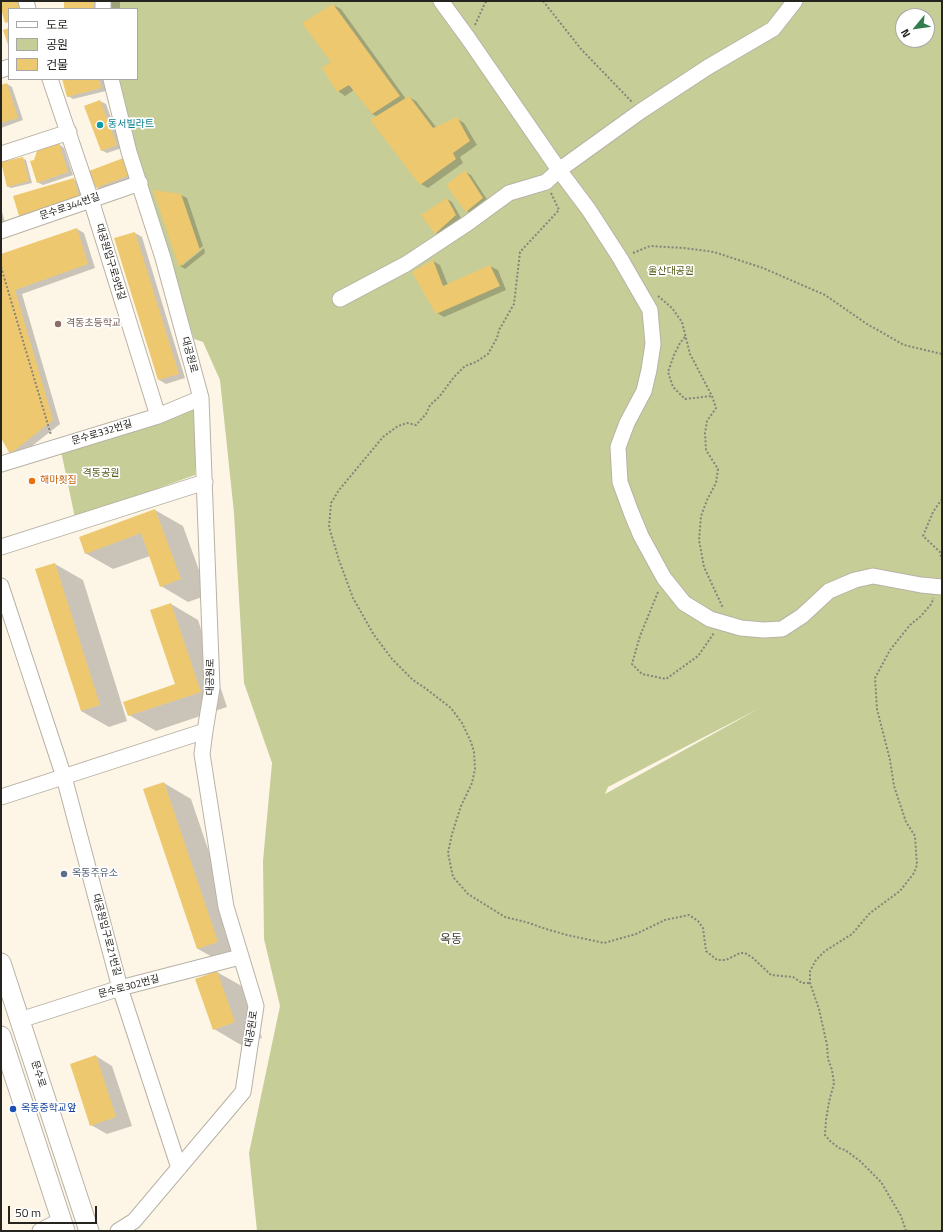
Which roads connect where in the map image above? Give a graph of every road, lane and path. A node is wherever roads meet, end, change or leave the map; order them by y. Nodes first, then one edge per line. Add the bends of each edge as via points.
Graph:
1 (441, 1) edge
2 (488, 1) edge
3 (543, 1) edge
4 (795, 1) edge
5 (468, 38) junction
6 (50, 80) edge
7 (111, 80) edge
8 (641, 111) junction
9 (69, 132) junction
10 (1, 154) edge
11 (559, 170) junction
12 (546, 182) junction
13 (140, 183) junction
14 (91, 200) junction
15 (1, 231) edge
16 (620, 258) junction
17 (1, 267) edge
18 (640, 292) junction
19 (340, 299) dead end
20 (685, 337) junction
21 (942, 354) edge
22 (712, 396) junction
23 (201, 398) junction
24 (158, 416) junction
25 (54, 448) junction
26 (1, 464) edge
27 (205, 482) junction
28 (942, 499) edge
29 (1, 547) edge
30 (942, 561) edge
31 (664, 578) junction
32 (1, 586) edge
33 (939, 586) edge
34 (725, 623) junction
35 (204, 731) junction
36 (64, 777) junction
37 (1, 796) edge
38 (240, 957) junction
39 (1, 963) edge
40 (810, 983) junction
41 (120, 988) junction
42 (20, 1020) junction
43 (1, 1036) edge
44 (179, 1168) junction
45 (63, 1226) edge
46 (40, 1231) edge
47 (89, 1231) edge
48 (118, 1231) edge
49 (906, 1231) edge

1 - 5 street
2 - 5 path
3 - 8 path via 581,50
4 - 8 street via 773,29 708,67
5 - 11 street
6 - 9 street, 대공원입구로9번길
7 - 13 street, 대공원로 via 129,152
8 - 11 street
9 - 10 street
9 - 14 street, 대공원입구로9번길
11 - 12 street
11 - 16 street
12 - 19 street via 509,193 406,264
12 - 40 path via 559,210 520,252 514,304 488,354 465,366 430,405 416,425 407,423 398,426 383,437 331,503 329,527 339,560 353,598 374,635 392,659 413,680 451,708 471,742 475,769 452,834 448,853 453,877 468,894 505,917 546,930 604,943 636,934 665,920 689,915 703,928 706,951 717,960 726,960 745,953 771,975 793,976 802,983
13 - 14 street, 문수로344번길
13 - 23 street, 대공원로
14 - 15 street, 문수로344번길
14 - 24 street, 대공원입구로9번길
16 - 18 street
16 - 21 path via 650,246 714,252 763,268 825,295 867,324 904,345
17 - 25 path
18 - 20 path via 658,296 672,308 682,322
18 - 31 street via 650,310 653,344 644,391 618,447 620,482 641,536
20 - 22 path via 690,354
20 - 22 path via 674,355 668,372 673,387 685,398
22 - 34 path via 716,408 707,421 706,450 718,469 716,483 701,516 699,540 704,567
23 - 24 street, 문수로332번길
23 - 27 street, 대공원로
24 - 25 street, 문수로332번길
25 - 26 street, 문수로332번길
27 - 29 street
27 - 35 street, 대공원로 via 212,688
28 - 30 path via 933,512 923,536 940,552
31 - 34 street via 684,603 710,619
31 - 34 path via 650,609 632,664 642,674 666,679 698,656
32 - 36 street, 대공원입구로21번길
33 - 34 street via 873,576 855,580 829,591 802,616 782,629 741,628
33 - 40 path via 932,603 890,650 875,678 877,709 894,786 906,822 915,836 918,865 900,891 870,912 852,934 825,951 816,960 810,971
35 - 36 street
35 - 38 street, 대공원로 via 202,754 226,907
36 - 37 street
36 - 41 street, 대공원입구로21번길
38 - 41 street, 문수로302번길
38 - 44 street, 대공원로 via 256,1006 243,1092
39 - 42 main road, 문수로
40 - 49 path via 828,1044 828,1059 834,1083 825,1135 839,1148 860,1161 881,1182 901,1216
41 - 42 street, 문수로302번길
41 - 44 street, 대공원입구로21번길
42 - 47 main road, 문수로
43 - 45 main road
44 - 48 street, 대공원로 via 134,1221
45 - 46 street

